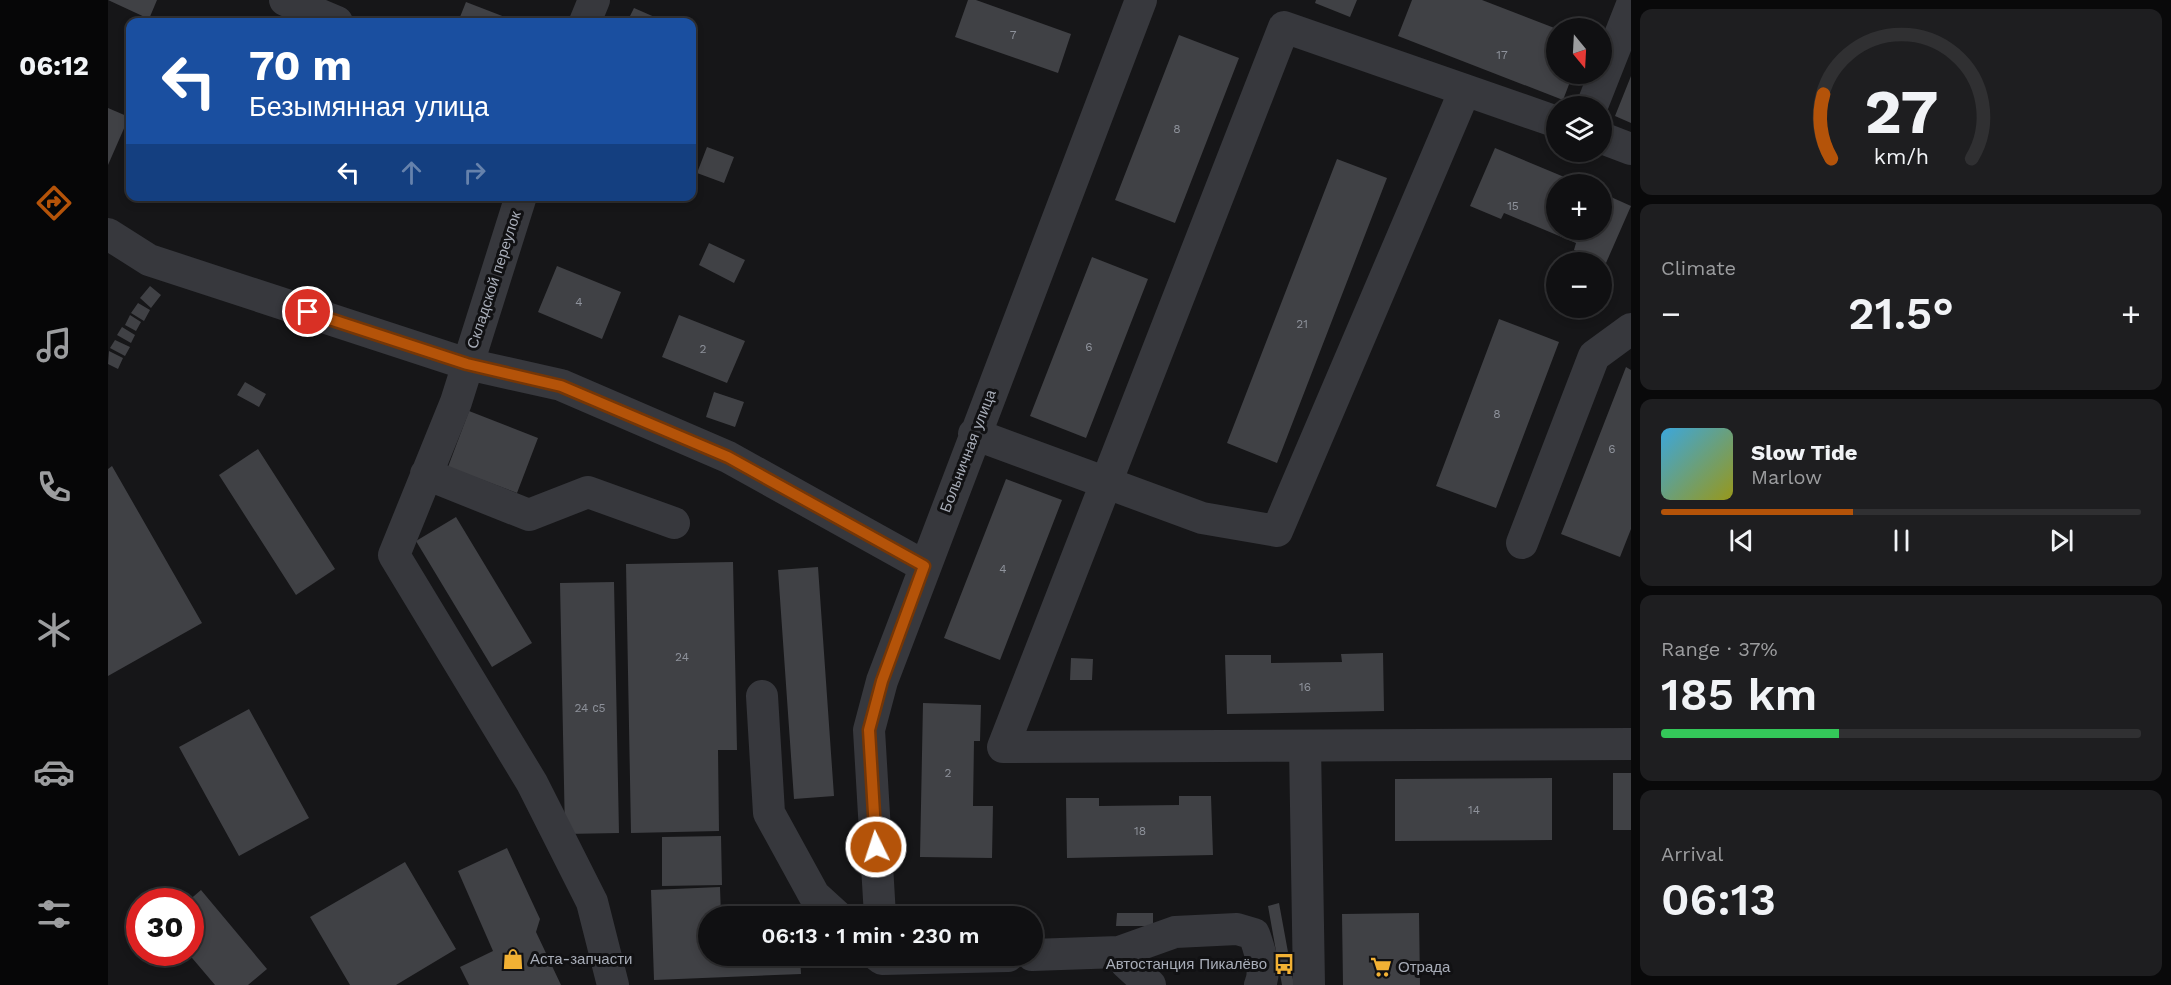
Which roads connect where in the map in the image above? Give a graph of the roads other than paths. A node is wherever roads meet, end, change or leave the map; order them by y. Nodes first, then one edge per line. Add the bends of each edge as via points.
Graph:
1 (285, 0) edge
2 (594, 0) edge
3 (1141, 0) edge
4 (1624, 0) edge
5 (1631, 3) edge
6 (1631, 7) edge
7 (328, 18) edge
8 (587, 18) edge
9 (1465, 90) junction
10 (1596, 96) edge
11 (1546, 118) edge
12 (1612, 142) edge
13 (1631, 149) edge
14 (518, 201) edge
15 (108, 234) edge
16 (1631, 329) edge
17 (467, 364) junction
18 (974, 435) junction
19 (426, 474) junction
20 (1108, 484) junction
21 (674, 523) dead end
22 (1522, 543) dead end
23 (924, 566) junction
24 (762, 696) dead end
25 (1631, 744) edge
26 (1305, 746) junction
27 (826, 906) edge
28 (879, 906) edge
29 (1119, 952) junction
30 (1043, 955) edge
31 (613, 985) edge
32 (1150, 985) edge
33 (1260, 985) edge
34 (1309, 985) edge

1 - 7 street
2 - 8 street
3 - 18 street, Больничная улица
4 - 5 street
6 - 10 street
9 - 11 street
9 - 20 street via 1277,531 1202,518
9 - 20 street via 1284,27
12 - 13 street
14 - 17 street, Складской переулок
15 - 17 street via 149,260
16 - 22 street via 1594,356
17 - 19 street, Складской переулок
17 - 23 street via 561,386 728,457
18 - 20 street
18 - 23 street, Больничная улица
19 - 21 street via 529,515 588,492
19 - 31 street, Складской переулок via 394,555 532,783 592,902
20 - 26 street via 1003,747
23 - 28 street, Больничная улица via 882,681 869,730
24 - 27 street via 769,813 814,895
25 - 26 street
26 - 34 street
29 - 30 street
29 - 32 street
29 - 33 street via 1175,932 1237,928 1254,934 1261,958

